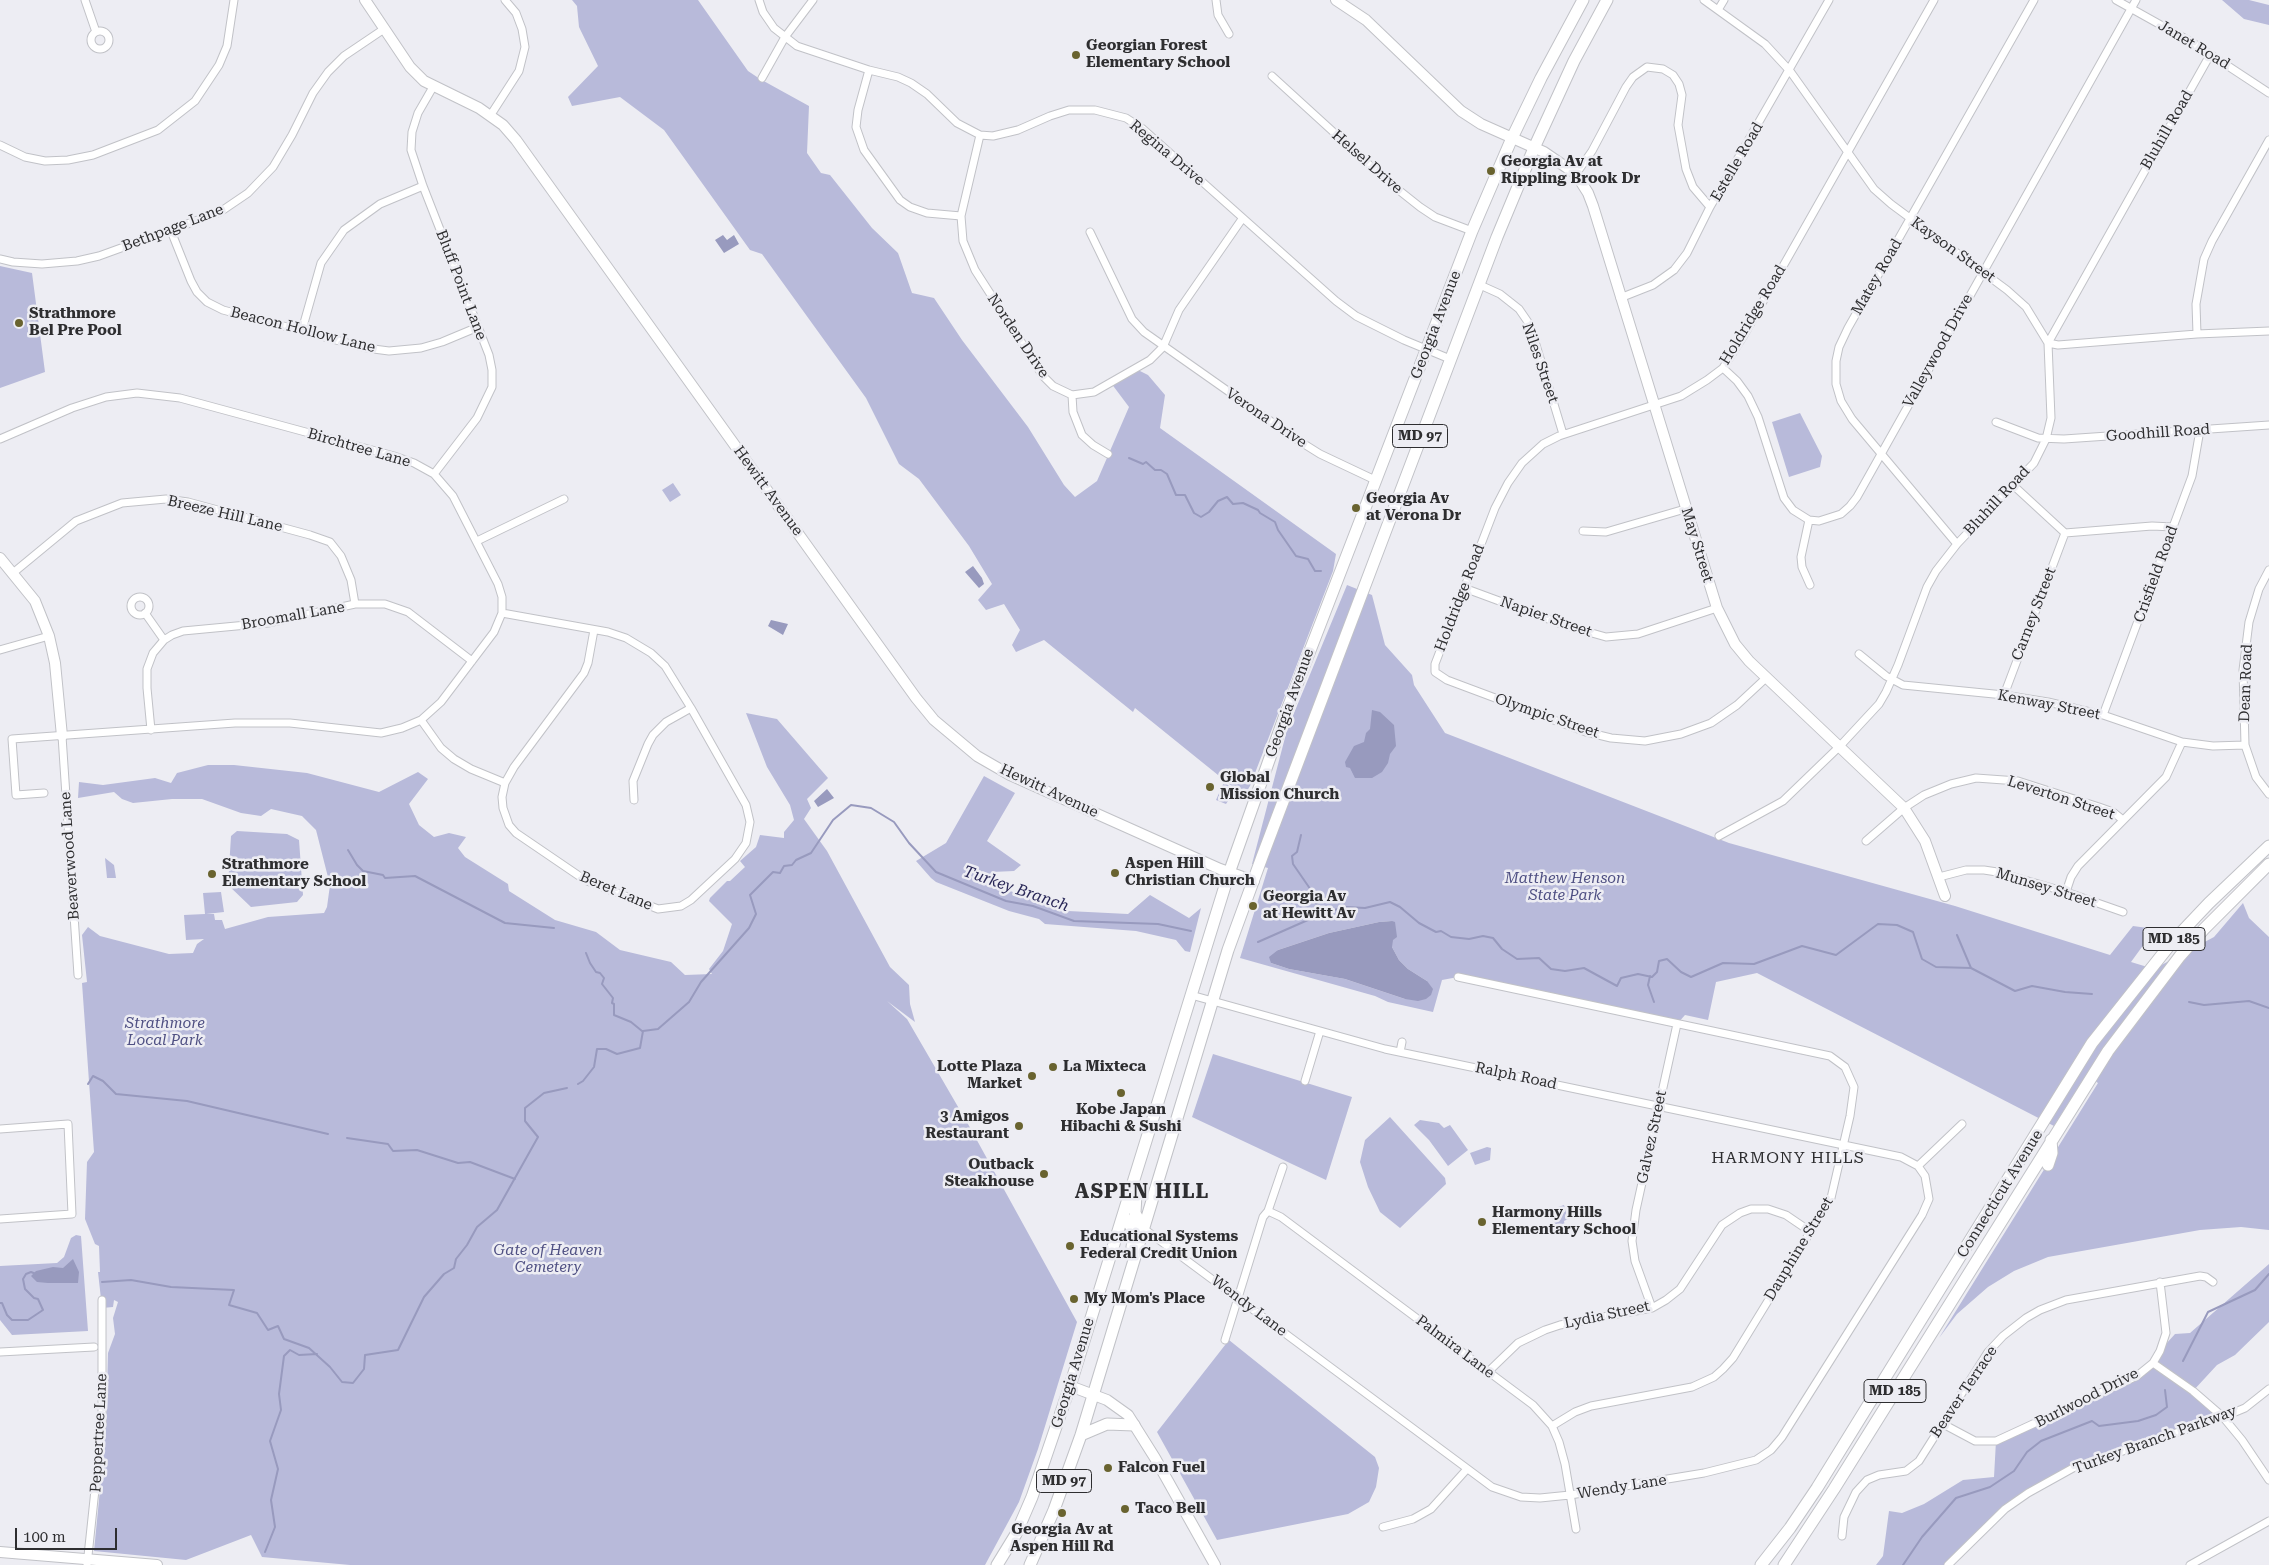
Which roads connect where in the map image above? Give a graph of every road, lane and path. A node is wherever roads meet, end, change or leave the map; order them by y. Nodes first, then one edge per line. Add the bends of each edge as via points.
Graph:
1 (85, 0) edge
2 (234, 0) edge
3 (365, 0) edge
4 (506, 0) edge
5 (759, 0) edge
6 (813, 0) edge
7 (1216, 0) edge
8 (1336, 0) edge
9 (1583, 0) edge
10 (1607, 0) edge
11 (1704, 0) edge
12 (1724, 0) edge
13 (1829, 0) edge
14 (1934, 0) edge
15 (2034, 0) edge
16 (2116, 0) edge
17 (2136, 0) edge
18 (2131, 8) junction
19 (1718, 10) junction
20 (384, 30) junction
21 (96, 32) dead end
22 (1229, 34) dead end
23 (785, 38) junction
24 (2210, 55) junction
25 (869, 70) junction
26 (1790, 71) junction
27 (1272, 76) dead end
28 (762, 78) dead end
29 (434, 87) junction
30 (2269, 93) edge
31 (490, 116) junction
32 (980, 135) junction
33 (1512, 138) junction
34 (2269, 140) edge
35 (0, 145) edge
36 (1534, 148) junction
37 (1848, 151) junction
38 (1576, 174) junction
39 (422, 186) junction
40 (1710, 207) junction
41 (961, 216) junction
42 (1242, 219) junction
43 (1911, 220) junction
44 (171, 231) junction
45 (1472, 231) junction
46 (1090, 232) dead end
47 (0, 259) edge
48 (1983, 272) junction
49 (1480, 285) junction
50 (1620, 298) junction
51 (478, 327) junction
52 (302, 330) junction
53 (2269, 331) edge
54 (2197, 334) junction
55 (2048, 343) junction
56 (1163, 346) junction
57 (1427, 348) junction
58 (1450, 359) junction
59 (1723, 368) junction
60 (1072, 394) junction
61 (1654, 405) junction
62 (1996, 422) dead end
63 (2269, 425) edge
64 (2200, 430) junction
65 (1564, 434) junction
66 (0, 439) edge
67 (2046, 439) junction
68 (1108, 454) dead end
69 (1881, 454) junction
70 (434, 474) junction
71 (1375, 480) junction
72 (2014, 486) junction
73 (564, 499) dead end
74 (1685, 509) junction
75 (1809, 520) junction
76 (2174, 527) junction
77 (1583, 531) dead end
78 (2065, 533) junction
79 (477, 541) junction
80 (1956, 544) junction
81 (0, 558) edge
82 (2269, 570) edge
83 (13, 573) junction
84 (1810, 585) dead end
85 (1464, 588) junction
86 (355, 604) junction
87 (1716, 608) junction
88 (146, 613) dead end
89 (502, 613) junction
90 (594, 630) junction
91 (49, 636) junction
92 (164, 640) junction
93 (0, 650) edge
94 (1859, 654) dead end
95 (472, 661) junction
96 (1435, 672) joint
97 (1766, 678) junction
98 (1891, 679) junction
99 (2004, 695) junction
100 (691, 708) junction
101 (2104, 715) junction
102 (421, 720) junction
103 (151, 730) junction
104 (62, 736) junction
105 (2182, 742) junction
106 (2245, 745) junction
107 (1840, 746) junction
108 (504, 783) junction
109 (44, 793) dead end
110 (2269, 794) edge
111 (634, 800) dead end
112 (1904, 808) junction
113 (2124, 820) junction
114 (1719, 836) dead end
115 (1866, 841) dead end
116 (2269, 846) edge
117 (2269, 864) edge
118 (1229, 873) junction
119 (1939, 877) junction
120 (1254, 881) junction
121 (2066, 892) junction
122 (1944, 896) dead end
123 (2123, 912) dead end
124 (78, 975) dead end
125 (1458, 977) dead end
126 (1191, 995) junction
127 (1213, 1000) junction
128 (1678, 1024) junction
129 (1320, 1031) junction
130 (1402, 1042) dead end
131 (1400, 1052) junction
132 (1305, 1080) dead end
133 (1659, 1105) junction
134 (1962, 1124) dead end
135 (0, 1129) edge
136 (2054, 1136) junction
137 (1144, 1144) junction
138 (1844, 1144) junction
139 (2048, 1165) dead end
140 (1918, 1166) junction
141 (1283, 1167) dead end
142 (2005, 1186) junction
143 (2017, 1194) junction
144 (1268, 1211) junction
145 (1123, 1215) junction
146 (0, 1219) edge
147 (1143, 1228) junction
148 (1811, 1232) junction
149 (2160, 1282) junction
150 (2213, 1282) dead end
151 (1126, 1284) junction
152 (1238, 1298) junction
153 (102, 1300) dead end
154 (1652, 1308) junction
155 (1225, 1340) dead end
156 (94, 1347) dead end
157 (0, 1352) edge
158 (2153, 1363) junction
159 (1489, 1371) junction
160 (1070, 1386) junction
161 (2269, 1389) edge
162 (1094, 1395) junction
163 (2223, 1417) junction
164 (1943, 1424) junction
165 (1134, 1425) junction
166 (1552, 1426) junction
167 (1081, 1435) junction
168 (1467, 1469) junction
169 (2269, 1480) edge
170 (1570, 1495) junction
171 (2269, 1521) edge
172 (1383, 1527) dead end
173 (1576, 1529) dead end
174 (1842, 1536) dead end
175 (3, 1553) edge
176 (88, 1562) edge
177 (157, 1565) edge
178 (997, 1565) edge
179 (1030, 1565) edge
180 (1215, 1565) edge
181 (1761, 1565) edge
182 (1784, 1565) edge
183 (1948, 1565) edge
184 (2190, 1565) edge

1 - 21 street
2 - 35 street via 227,46 219,65 195,101 158,130 101,152 68,160 45,161 25,157
3 - 20 street, Hewitt Avenue
4 - 31 street via 516,13 525,47 518,71
5 - 23 street via 763,12
6 - 23 street
7 - 22 street via 1218,15
8 - 33 street, May Street via 1366,20 1461,111
9 - 33 main road, Georgia Avenue / MD 97
10 - 36 main road, Georgia Avenue / MD 97 via 1574,61
11 - 19 street, Kayson Street
12 - 19 street
13 - 26 street, Estelle Road
14 - 37 street, Holdridge Road
15 - 43 street, Matey Road
16 - 18 street, Janet Road
17 - 18 street, Valleywood Drive
18 - 24 street, Janet Road
18 - 48 street, Valleywood Drive
19 - 26 street, Kayson Street via 1764,44
20 - 29 street, Hewitt Avenue via 410,67
20 - 44 street, Bethpage Lane via 344,56 328,72 273,167 258,184 220,212
23 - 25 street via 810,52
23 - 28 street
24 - 30 street, Janet Road
24 - 55 street, Bluhill Road
25 - 32 street via 911,83 957,123
25 - 41 street via 856,127 864,150 900,200 910,207 927,213
26 - 37 street, Kayson Street
26 - 40 street, Estelle Road
27 - 45 street, Helsel Drive via 1420,207 1435,217
29 - 31 street, Hewitt Avenue
29 - 39 street, Bluff Point Lane via 418,113 412,132 411,150
31 - 118 street, Hewitt Avenue via 516,140 934,720 976,756 1010,775
32 - 41 street, Norden Drive
32 - 42 street, Regina Drive via 994,136 1018,130 1069,110 1115,114 1143,129
33 - 36 street, May Street
33 - 45 main road, Georgia Avenue / MD 97
34 - 54 street via 2204,260 2196,304
36 - 38 street, May Street
36 - 49 main road, Georgia Avenue / MD 97
37 - 43 street, Kayson Street via 1874,189
37 - 59 street, Holdridge Road
38 - 40 street via 1633,77 1646,67 1663,69 1680,84 1682,95 1678,125 1686,169 1693,187
38 - 50 street, May Street via 1588,193
39 - 51 street, Bluff Point Lane
39 - 52 street via 380,204 344,230 321,263
40 - 50 street, Estelle Road via 1687,253 1674,270 1653,285
41 - 60 street, Norden Drive via 964,241 975,270 1043,376 1053,386
42 - 56 street via 1180,310
42 - 57 street, Regina Drive via 1356,316
43 - 48 street, Kayson Street
43 - 69 street, Matey Road via 1848,328 1836,361 1836,384 1841,401
44 - 47 street, Bethpage Lane via 77,261 42,264
44 - 52 street, Beacon Hollow Lane via 190,282 207,302 223,310
45 - 57 main road, Georgia Avenue / MD 97
46 - 56 street, Verona Drive via 1132,319
48 - 55 street, Kayson Street via 2026,307
48 - 69 street, Valleywood Drive
49 - 58 main road, Georgia Avenue / MD 97
49 - 65 street, Niles Street via 1500,294 1519,309 1530,325
50 - 61 street, May Street
51 - 52 street, Beacon Hollow Lane via 442,342 404,351 366,348
51 - 70 street, Bluff Point Lane via 489,355 492,387 477,418
53 - 54 street
54 - 55 street via 2058,345
55 - 67 street, Bluhill Road via 2051,418
56 - 60 street via 1150,360 1094,392
56 - 71 street, Verona Drive via 1296,439
57 - 58 street, Regina Drive
57 - 71 main road, Georgia Avenue / MD 97
58 - 120 main road, Georgia Avenue / MD 97
59 - 61 street, Holdridge Road via 1681,396
59 - 75 street via 1737,381 1758,417 1784,498 1793,510
60 - 68 street via 1073,412 1082,435
61 - 65 street, Holdridge Road
61 - 74 street, May Street
62 - 67 street
63 - 64 street, Goodhill Road
64 - 67 street, Goodhill Road
64 - 76 street, Crisfield Road via 2192,476
65 - 85 street, Holdridge Road via 1536,450 1508,483 1494,508
66 - 70 street, Birchtree Lane via 72,408 106,397 138,393 180,398 394,456
67 - 72 street, Bluhill Road via 2034,463
69 - 75 street, Valleywood Drive via 1850,506 1830,518
69 - 80 street, Matey Road
70 - 79 street, Birchtree Lane via 453,496
71 - 118 main road, Georgia Avenue / MD 97
72 - 78 street
72 - 80 street, Bluhill Road
73 - 79 street
74 - 77 street via 1606,532
74 - 87 street, May Street
75 - 84 street via 1801,557
76 - 78 street
76 - 101 street, Crisfield Road
78 - 99 street, Carney Street
79 - 89 street, Birchtree Lane via 498,584
80 - 98 street, Bluhill Road via 1927,587
81 - 83 street, Beaverwood Lane
82 - 106 street, Dean Road via 2250,622 2245,650
83 - 86 street, Breeze Hill Lane via 76,521 122,503 166,499 226,512 330,542 341,556 351,580
83 - 91 street, Beaverwood Lane via 35,601
85 - 87 street, Napier Street via 1606,637 1638,634
85 - 96 street, Holdridge Road via 1435,664
86 - 92 street, Broomall Lane via 268,623 183,631
86 - 95 street, Broomall Lane via 385,604 408,612
87 - 97 street, May Street via 1735,644
88 - 92 street
89 - 90 street, Beret Lane
89 - 95 street via 494,632
90 - 100 street, Beret Lane via 626,638 651,654 665,666
90 - 108 street via 584,673
91 - 93 street
91 - 104 street, Beaverwood Lane
92 - 103 street via 153,653 147,669
94 - 98 street, Kenway Street
95 - 102 street via 441,702
96 - 97 street, Olympic Street via 1446,680 1586,732 1611,738 1645,740 1681,734 1710,723 1737,705
97 - 107 street, May Street
98 - 99 street, Kenway Street via 1903,684
98 - 107 street, Bluhill Road via 1879,704
99 - 101 street, Kenway Street
100 - 108 street, Beret Lane via 746,805 750,822 746,843 735,859 681,906 658,909 639,903 566,869 509,825 503,808
100 - 111 street via 666,722 654,734 633,781
101 - 105 street, Kenway Street
102 - 103 street via 381,734 290,723
102 - 108 street via 441,748 454,759
103 - 104 street
104 - 109 street, Beaverwood Lane via 12,740 16,794
104 - 124 street, Beaverwood Lane
105 - 106 street, Kenway Street via 2213,746
105 - 113 street via 2166,777
106 - 110 street, Dean Road via 2256,777
107 - 112 street, May Street
107 - 114 street, Bluhill Road via 1783,801
112 - 113 street, Leverton Street via 1951,784 1976,778 2001,779 2018,781 2099,807
112 - 115 street, Leverton Street
112 - 119 street, May Street via 1925,841
113 - 121 street via 2078,866
116 - 142 main road, Connecticut Avenue / MD 185 via 2173,941 2092,1043
117 - 136 main road, Connecticut Avenue / MD 185 via 2180,956 2108,1050
118 - 120 street, Hewitt Avenue
118 - 126 main road, Georgia Avenue / MD 97
119 - 121 street, Munsey Street via 1966,870 1984,870
119 - 122 street, May Street
120 - 127 main road, Georgia Avenue / MD 97
121 - 123 street, Munsey Street
125 - 128 street, Dauphine Street
126 - 127 street, Ralph Road
126 - 137 main road, Georgia Avenue / MD 97
127 - 129 street, Ralph Road
127 - 147 main road, Georgia Avenue / MD 97
128 - 133 street, Galvez Street
128 - 138 street, Dauphine Street via 1830,1056 1845,1067 1854,1088
129 - 131 street, Ralph Road
129 - 132 street
130 - 131 street
131 - 133 street, Ralph Road
133 - 138 street, Ralph Road
133 - 154 street, Galvez Street via 1632,1241 1634,1261
134 - 140 street
135 - 146 street via 68,1124 72,1214
136 - 139 main road
136 - 143 main road, Connecticut Avenue / MD 185
137 - 145 main road, Georgia Avenue / MD 97
137 - 147 main road via 1147,1152 1134,1207
138 - 140 street via 1901,1157
138 - 148 street, Dauphine Street via 1831,1198
140 - 170 street, Wendy Lane via 1925,1176 1929,1199 1922,1215 1782,1437 1770,1450 1742,1465
141 - 144 street
142 - 143 main road
142 - 181 main road, Connecticut Avenue / MD 185 via 1812,1494
143 - 182 main road, Connecticut Avenue / MD 185
144 - 152 street via 1263,1217
144 - 159 street, Palmira Lane via 1281,1217
145 - 151 main road via 1134,1234 1124,1275
145 - 160 main road, Georgia Avenue / MD 97
147 - 151 main road, Georgia Avenue / MD 97
147 - 152 street, Wendy Lane
148 - 154 street, Lydia Street via 1786,1215 1768,1209 1751,1209 1731,1218 1722,1225 1680,1288
148 - 166 street, Dauphine Street via 1733,1358 1714,1377 1692,1388 1591,1406
149 - 150 street, Beaver Terrace via 2200,1276
149 - 158 street, Burlwood Drive via 2166,1333
149 - 164 street, Beaver Terrace via 2066,1300 2026,1318 1988,1352
151 - 162 main road, Georgia Avenue / MD 97
152 - 155 street
152 - 168 street, Wendy Lane
153 - 176 street, Peppertree Lane via 102,1424
154 - 159 street, Lydia Street via 1545,1330 1518,1343
156 - 157 street
158 - 163 street
158 - 164 street, Burlwood Drive via 2137,1376 1996,1441 1975,1441
159 - 166 street, Palmira Lane via 1533,1405
160 - 162 street
160 - 178 main road, Georgia Avenue / MD 97 via 1032,1497 1016,1534
161 - 163 street, Turkey Branch Parkway via 2245,1408
162 - 165 street via 1117,1406
162 - 167 main road, Georgia Avenue / MD 97
163 - 169 street
163 - 183 street, Turkey Branch Parkway via 2073,1468 2005,1509
164 - 174 street, Beaver Terrace via 1919,1461 1906,1471 1867,1480 1856,1492 1844,1516
165 - 167 main road via 1107,1424
165 - 180 street
166 - 170 street, Palmira Lane via 1565,1464
167 - 179 main road, Georgia Avenue / MD 97
168 - 170 street, Wendy Lane via 1492,1487 1521,1497
168 - 172 street via 1431,1509 1413,1519
170 - 173 street, Palmira Lane
171 - 184 street
175 - 176 street
176 - 177 street

